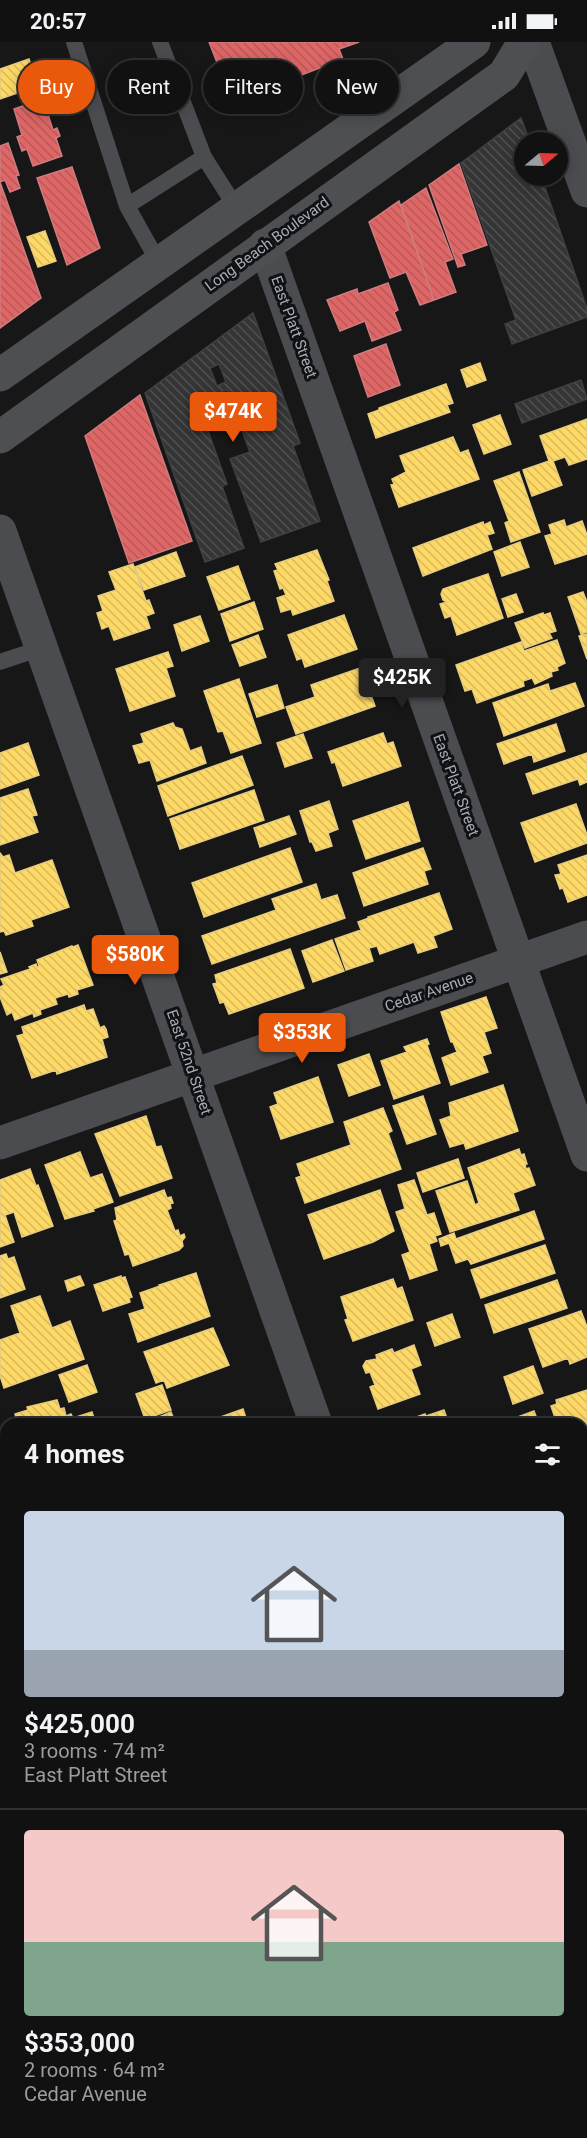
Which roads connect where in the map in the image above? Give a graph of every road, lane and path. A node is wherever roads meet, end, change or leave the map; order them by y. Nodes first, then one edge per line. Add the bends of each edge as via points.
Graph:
1 (74, 42) edge
2 (160, 42) edge
3 (524, 42) edge
4 (533, 42) edge
5 (468, 44) edge
6 (204, 157) junction
7 (587, 191) edge
8 (127, 206) junction
9 (237, 208) junction
10 (265, 245) junction
11 (159, 263) junction
12 (0, 375) edge
13 (0, 437) edge
14 (0, 531) edge
15 (42, 648) junction
16 (0, 662) edge
17 (587, 937) edge
18 (519, 961) junction
19 (194, 1075) junction
20 (0, 1143) edge
21 (587, 1155) edge
22 (314, 1418) edge

1 - 8 lane
2 - 6 lane
3 - 10 main road, Long Beach Boulevard via 504,75
4 - 7 street
5 - 9 main road
6 - 8 lane
6 - 9 lane
8 - 11 lane
9 - 11 main road
10 - 13 main road, Long Beach Boulevard
10 - 18 street, East Platt Street
11 - 12 main road
14 - 15 street, East 52nd Street
15 - 16 lane
15 - 19 street, East 52nd Street
17 - 18 street, Cedar Avenue
18 - 19 street, Cedar Avenue
18 - 21 street, East Platt Street
19 - 20 street, Cedar Avenue
19 - 22 street, East 52nd Street

